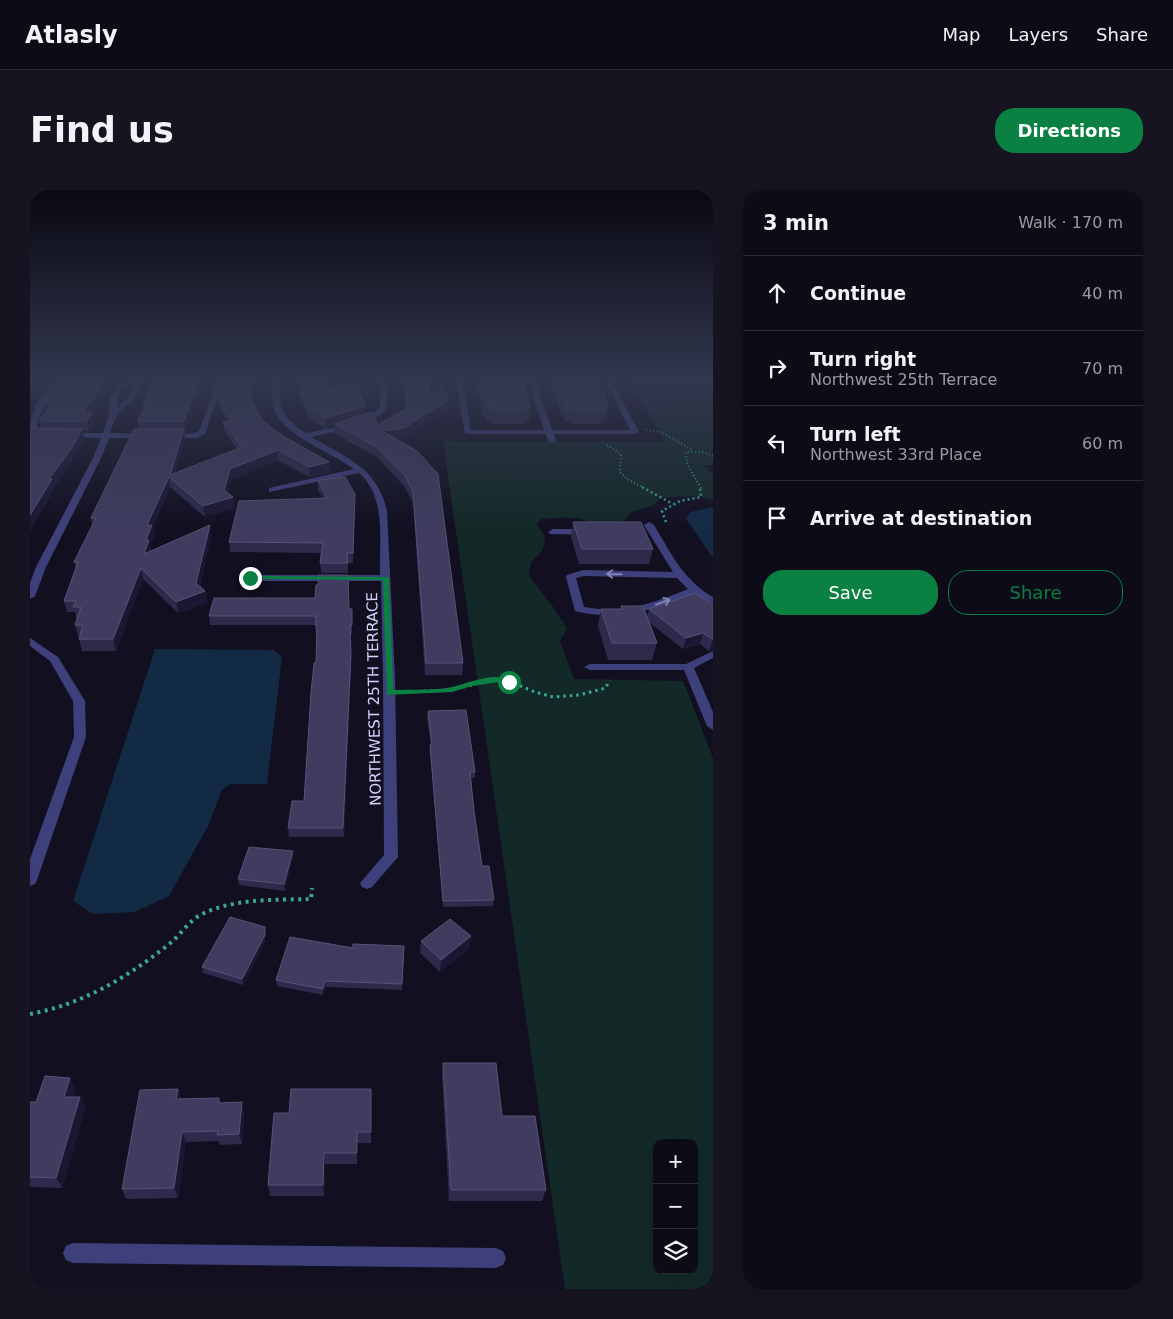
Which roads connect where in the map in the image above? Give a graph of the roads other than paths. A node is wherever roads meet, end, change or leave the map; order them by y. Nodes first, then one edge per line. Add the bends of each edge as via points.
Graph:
1 (32, 429) edge
2 (108, 429) edge
3 (204, 429) edge
4 (296, 429) edge
5 (328, 429) edge
6 (468, 429) edge
7 (634, 429) edge
8 (549, 432) junction
9 (106, 435) junction
10 (304, 436) junction
11 (552, 441) dead end
12 (360, 470) junction
13 (272, 490) dead end
14 (649, 530) dead end
15 (553, 532) dead end
16 (599, 532) edge
17 (680, 575) junction
18 (250, 578) dead end
19 (386, 578) junction
20 (694, 590) junction
21 (30, 596) edge
22 (713, 601) edge
23 (30, 641) edge
24 (713, 654) edge
25 (688, 666) junction
26 (590, 668) dead end
27 (713, 726) edge
28 (30, 880) edge
29 (367, 883) dead end
30 (73, 1253) dead end
31 (496, 1258) dead end

1 - 9 street via 42,435
2 - 9 street
3 - 9 street via 200,435
4 - 10 street, NORTHWEST 25TH TERRACE
5 - 10 street
6 - 8 street via 468,432
7 - 8 street
8 - 11 street
9 - 21 street
10 - 12 street, NORTHWEST 25TH TERRACE
12 - 13 street
12 - 19 street, NORTHWEST 25TH TERRACE via 380,497
14 - 17 street
15 - 16 street
17 - 20 street
17 -> 20 street via 582,573 571,577 579,609 599,614 635,612
18 - 19 street
19 - 29 street, NORTHWEST 25TH TERRACE via 391,857
20 - 22 street
23 - 28 street via 54,659 79,701 80,737
24 - 25 street
25 - 26 street
25 - 27 street
30 - 31 street

